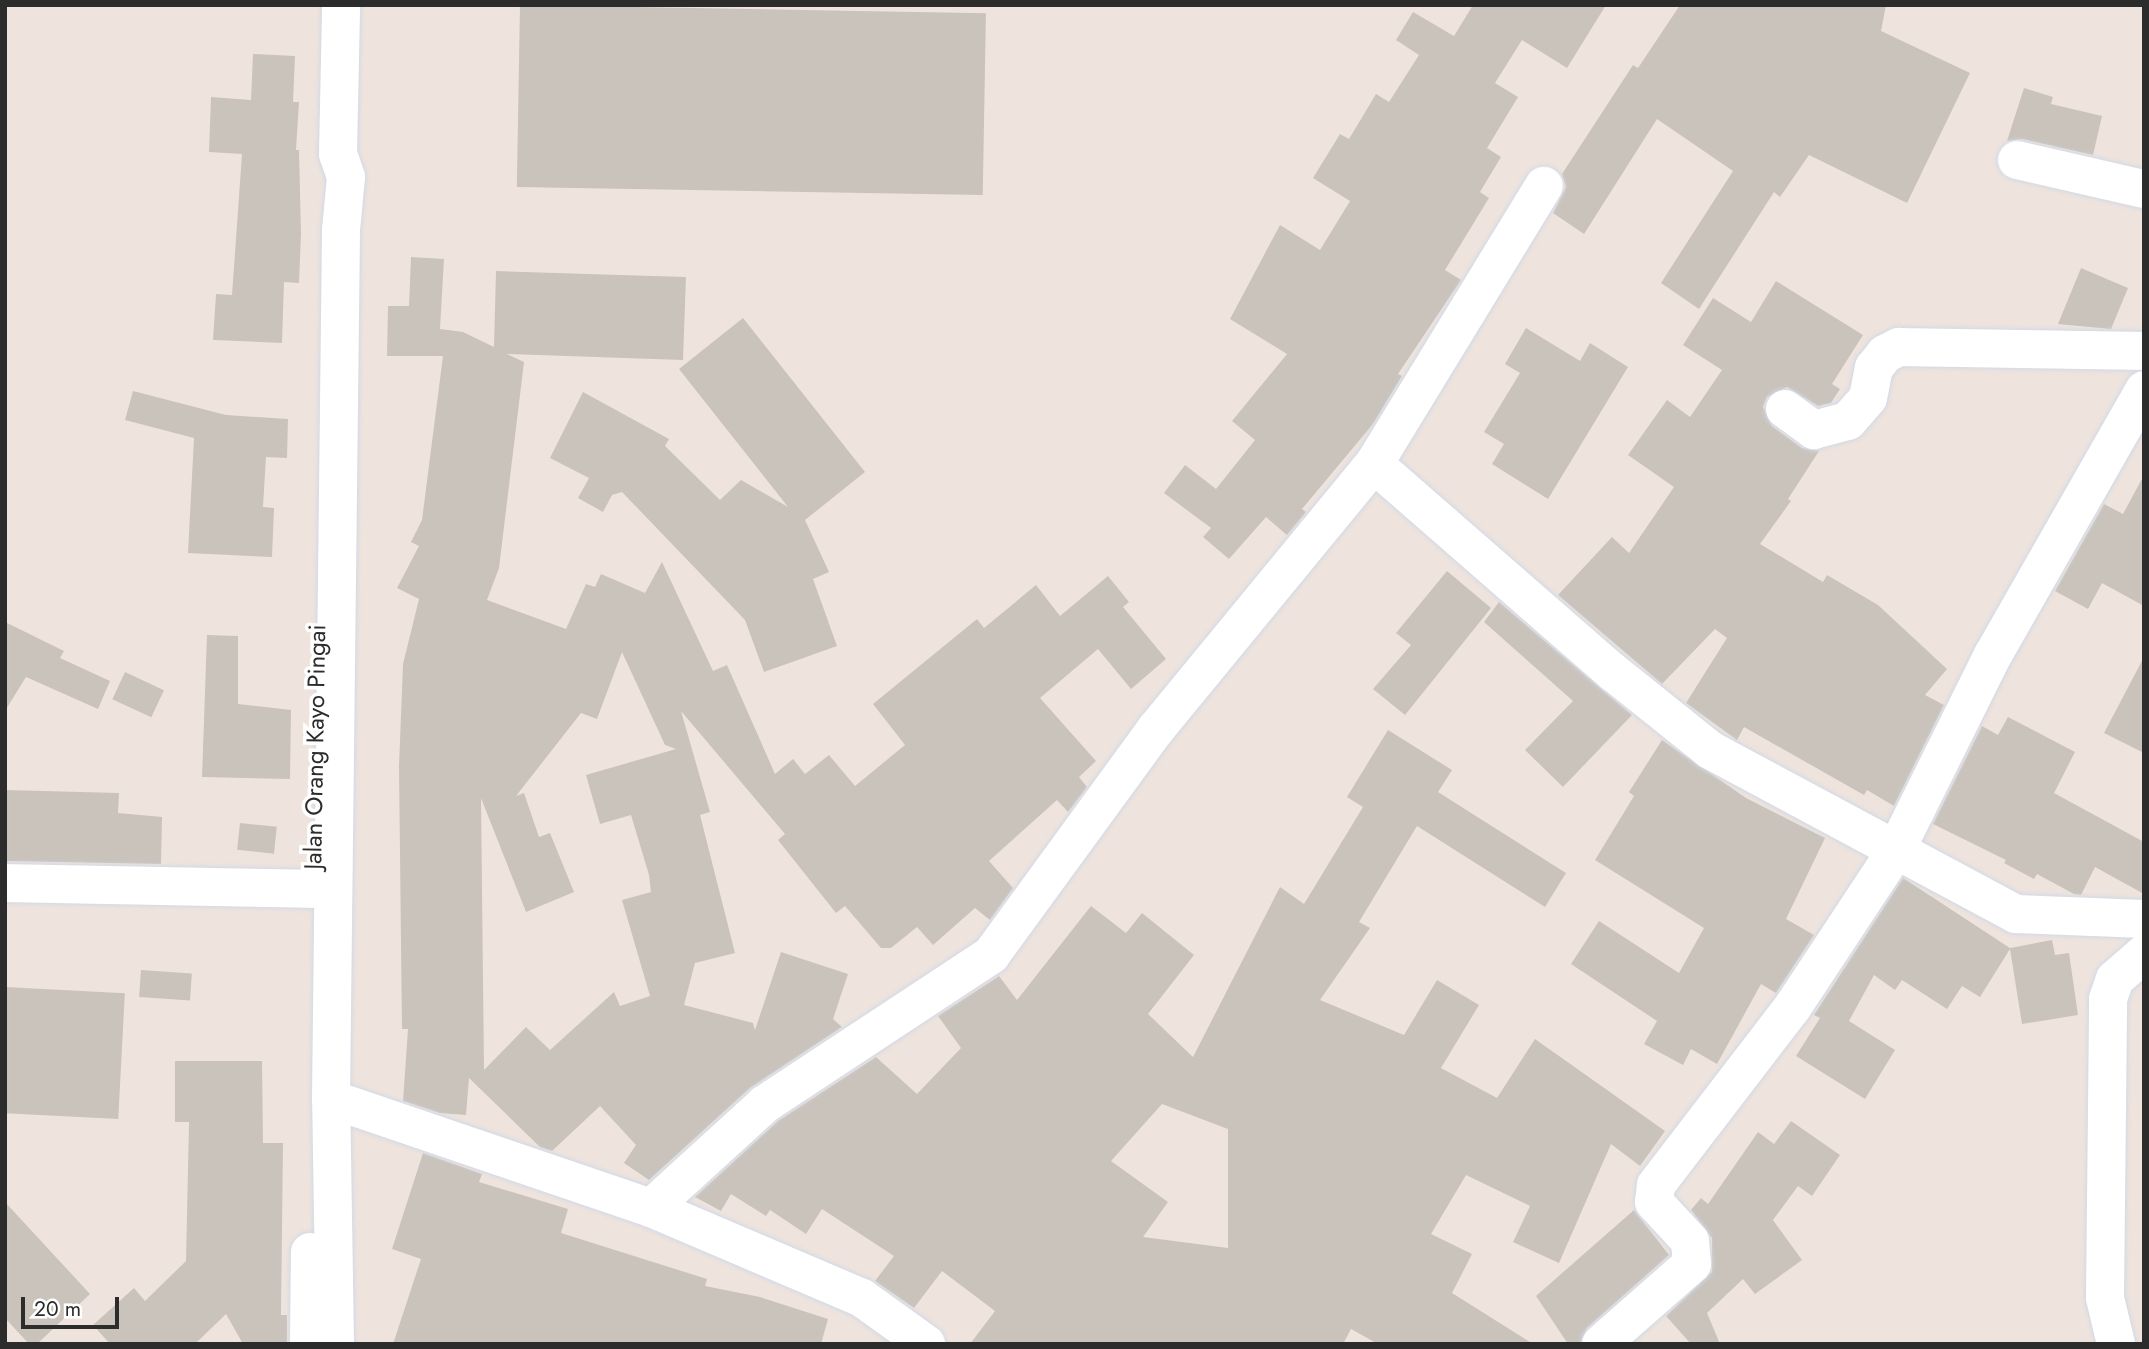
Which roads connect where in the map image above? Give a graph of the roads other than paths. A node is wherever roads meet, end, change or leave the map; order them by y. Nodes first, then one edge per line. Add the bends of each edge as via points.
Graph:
1 (341, 5) edge
2 (338, 155) junction
3 (2017, 160) dead end
4 (1544, 186) dead end
5 (2144, 189) edge
6 (2144, 351) edge
7 (2144, 390) edge
8 (1785, 408) dead end
9 (1374, 464) junction
10 (1896, 850) junction
11 (5, 883) edge
12 (314, 890) junction
13 (2144, 919) edge
14 (2144, 954) edge
15 (331, 1098) junction
16 (651, 1208) junction
17 (309, 1344) edge
18 (335, 1344) edge
19 (926, 1344) edge
20 (1601, 1344) edge
21 (2116, 1344) edge

1 - 2 street, Jalan Orang Kayo Pingai
2 - 12 street, Jalan Orang Kayo Pingai via 322,176
2 - 15 street, Jalan Orang Kayo Pingai via 346,177 341,229
3 - 5 street
4 - 9 street
6 - 8 street via 1899,348 1885,354 1874,368 1868,398 1848,421 1814,430
7 - 10 street via 1993,655
9 - 10 street via 1614,673 1710,750
9 - 16 street via 1156,729 991,956 765,1104
10 - 13 street via 2016,914
10 - 20 street via 1792,1008 1656,1185 1654,1202 1690,1241 1692,1264
11 - 12 street
12 - 17 street, Jalan Orang Kayo Pingai
14 - 21 street via 2115,979 2108,999 2105,1298
15 - 16 street
15 - 18 street, Jalan Orang Kayo Pingai
16 - 19 street via 862,1298

